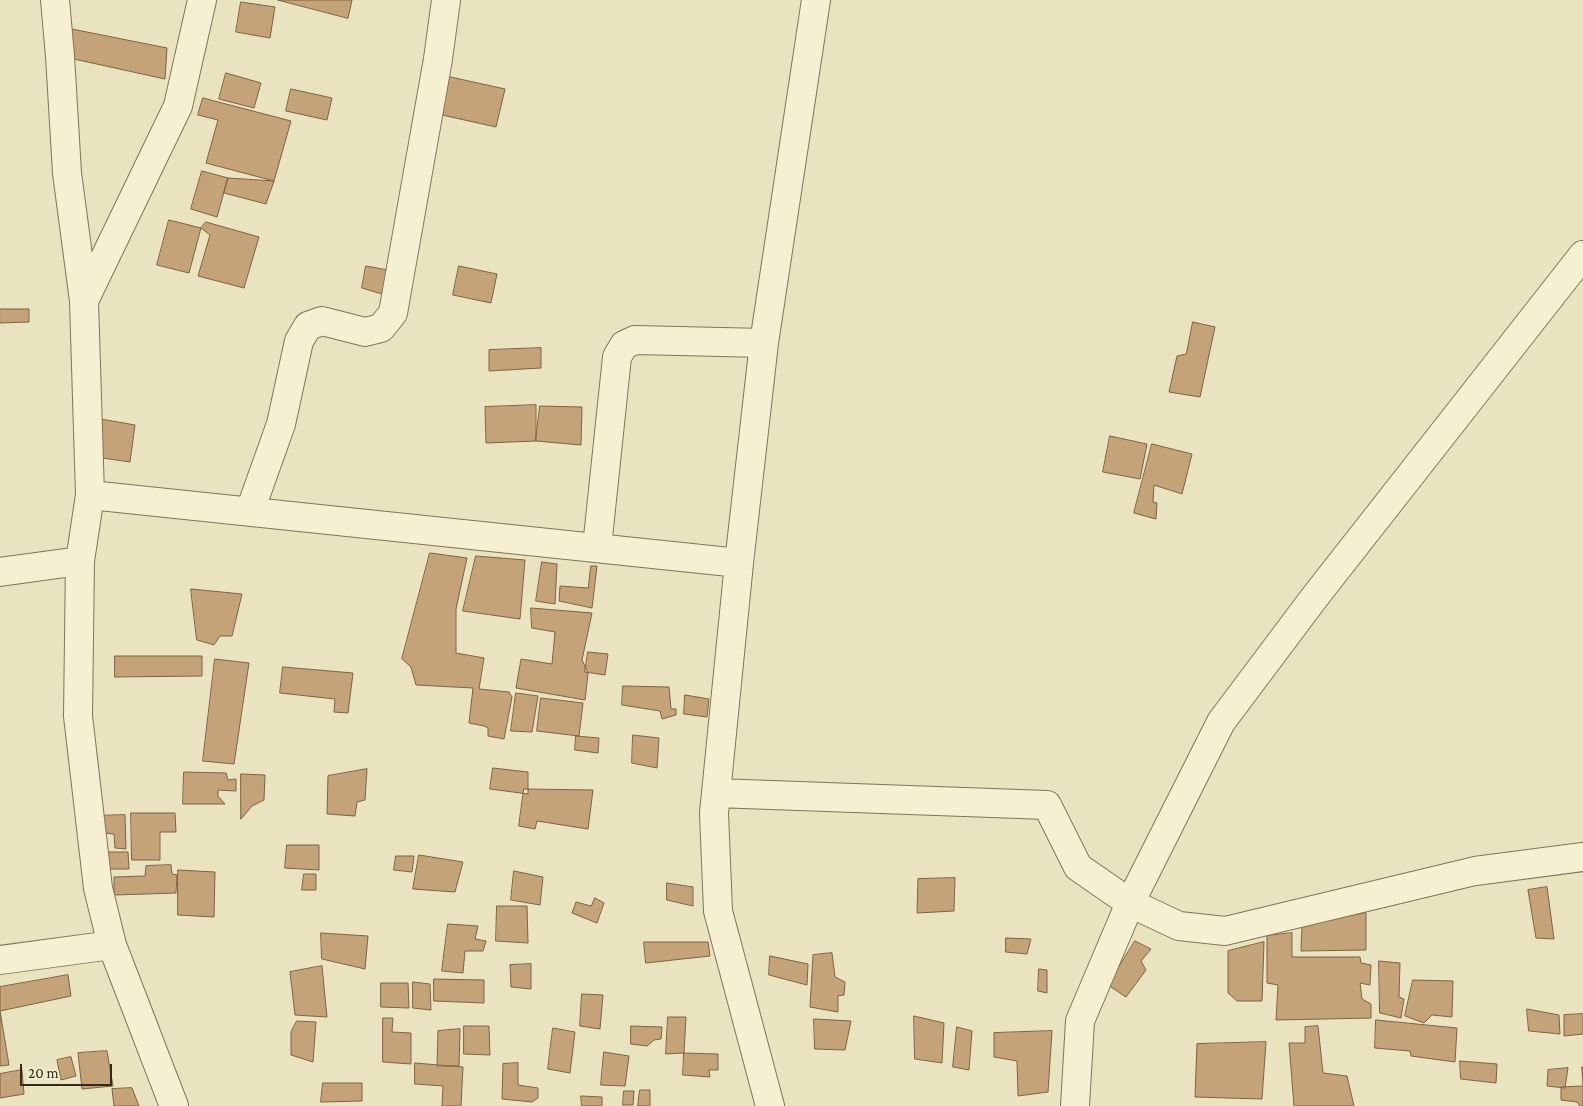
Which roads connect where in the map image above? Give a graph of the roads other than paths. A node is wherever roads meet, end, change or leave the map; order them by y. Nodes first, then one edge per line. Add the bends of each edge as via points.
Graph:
1 (55, 0) edge
2 (202, 0) edge
3 (446, 0) edge
4 (816, 0) edge
5 (1583, 255) edge
6 (84, 301) junction
7 (764, 343) junction
8 (90, 495) junction
9 (250, 511) junction
10 (597, 547) junction
11 (80, 561) junction
12 (739, 563) junction
13 (0, 572) edge
14 (716, 793) junction
15 (1583, 857) edge
16 (1130, 903) junction
17 (112, 945) junction
18 (0, 960) edge
19 (174, 1106) edge
20 (770, 1106) edge
21 (1075, 1106) edge

1 - 6 street via 67,173
2 - 6 street via 178,106
3 - 9 street via 393,313 381,328 365,332 322,321 308,326 299,341 281,424
4 - 7 street
5 - 16 street via 1221,722
6 - 8 street
7 - 10 street via 635,340 624,345 617,357
7 - 12 street
8 - 9 street
8 - 11 street
9 - 10 street
10 - 12 street
11 - 13 street
11 - 17 street via 78,716 98,888
12 - 14 street
14 - 16 street via 1047,805 1078,867
14 - 20 street via 718,911
15 - 16 street via 1475,871 1225,931 1179,926
16 - 21 street via 1080,1021
17 - 18 street
17 - 19 street

